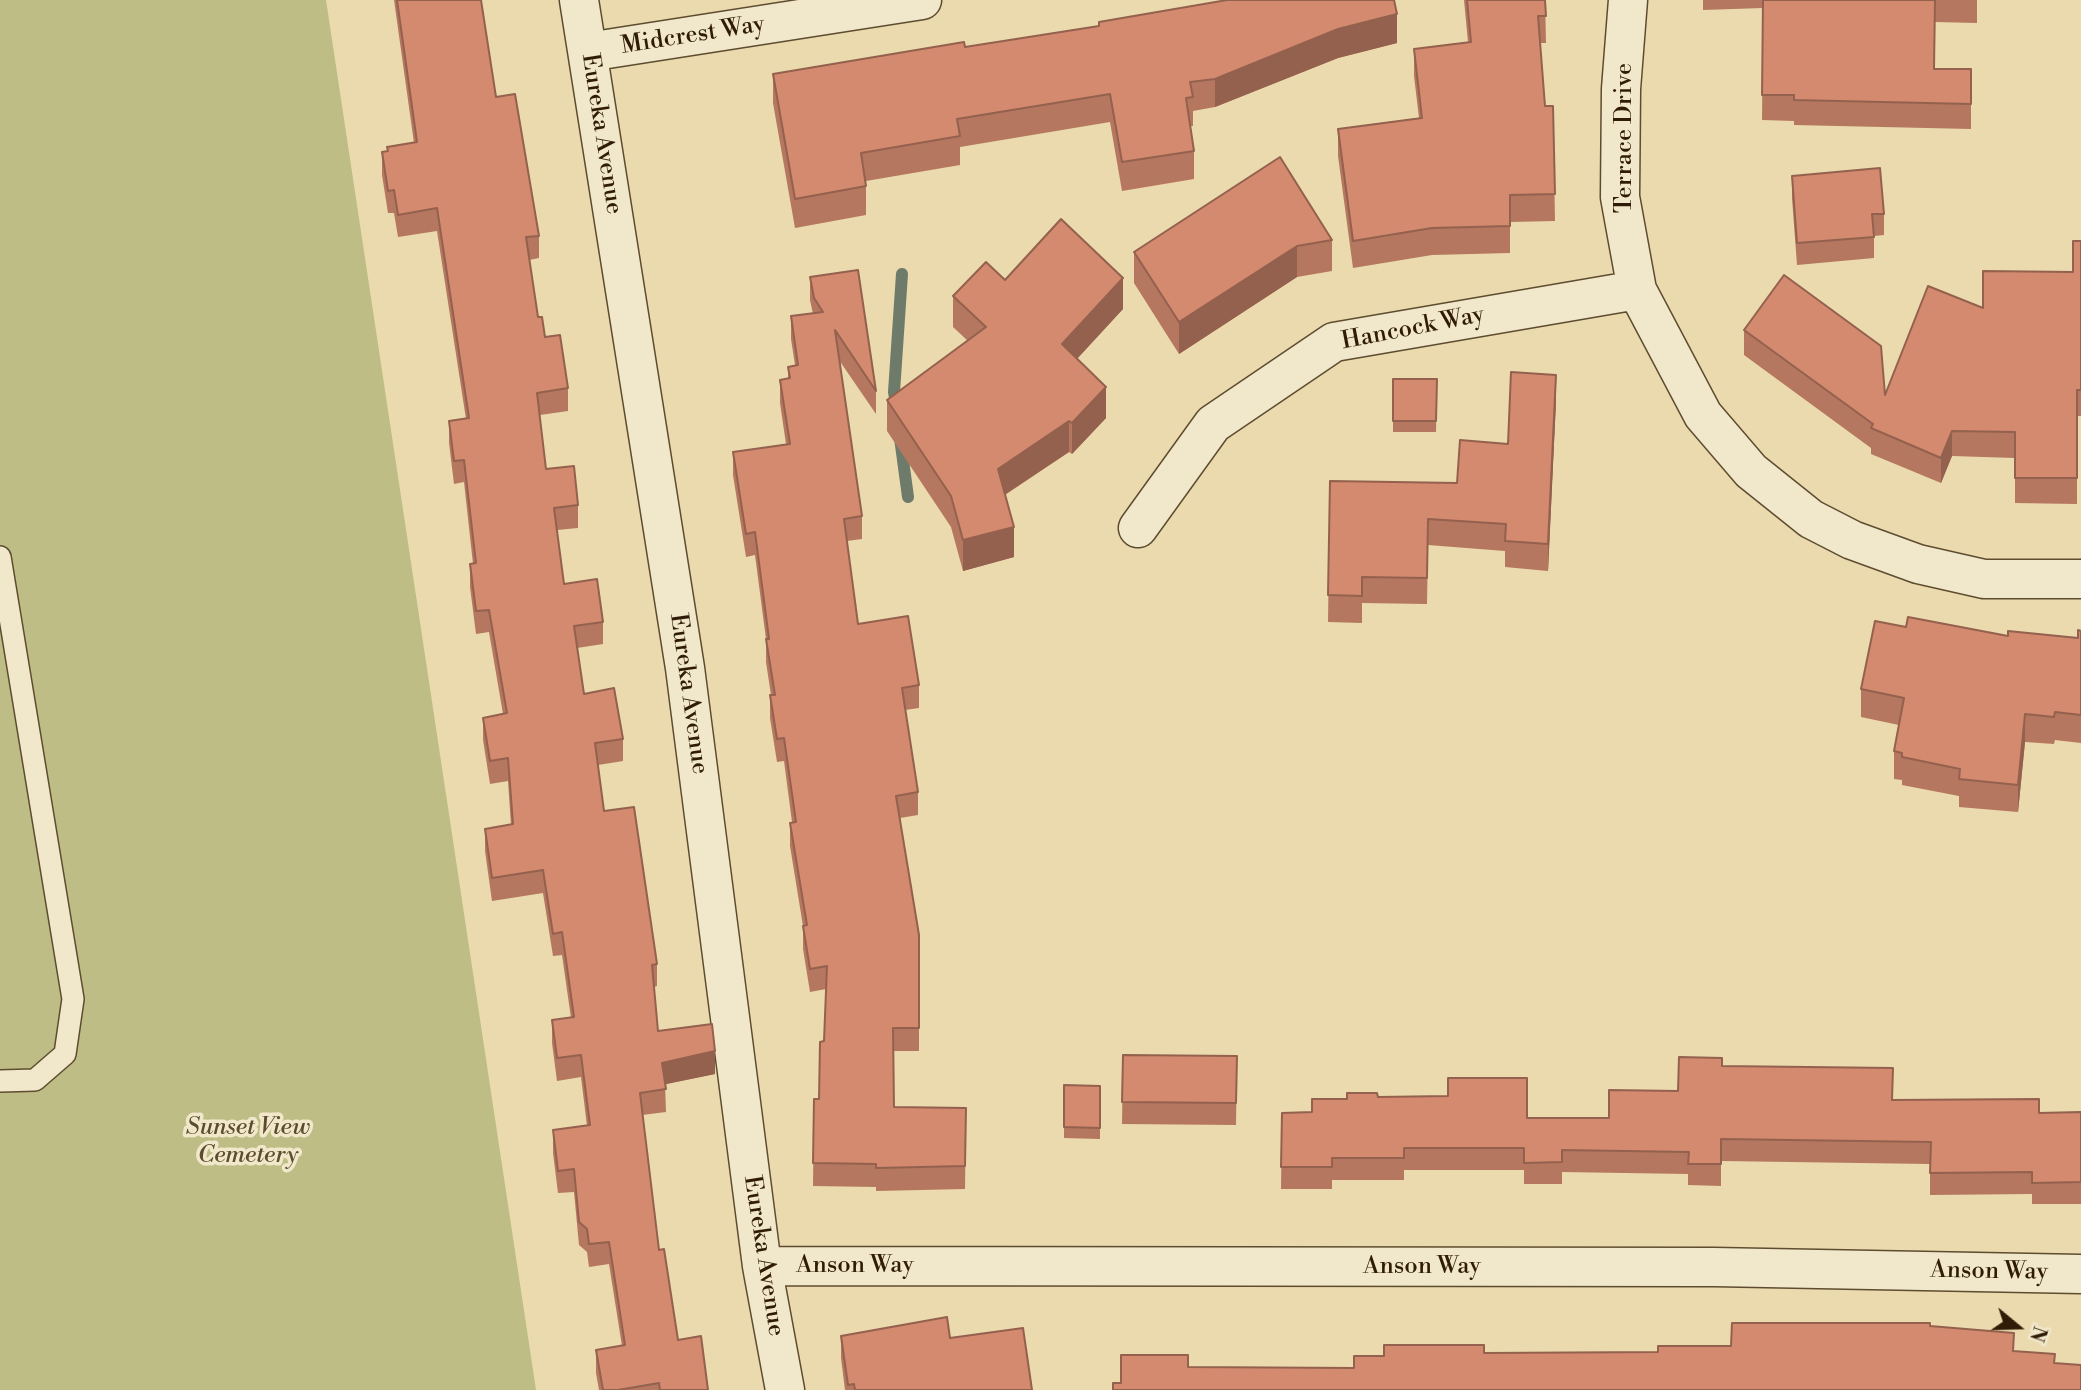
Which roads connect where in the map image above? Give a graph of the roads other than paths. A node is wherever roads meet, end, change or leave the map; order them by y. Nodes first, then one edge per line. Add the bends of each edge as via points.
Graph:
1 (579, 0) edge
2 (922, 0) edge
3 (1628, 0) edge
4 (588, 52) junction
5 (1637, 290) junction
6 (1138, 528) dead end
7 (0, 557) edge
8 (2081, 579) edge
9 (0, 1082) edge
10 (762, 1266) junction
11 (2081, 1274) edge
12 (785, 1390) edge

1 - 4 street, Eureka Avenue
2 - 4 street, Midcrest Way
3 - 5 street, Terrace Drive via 1620,197
4 - 10 street, Eureka Avenue via 685,668
5 - 6 street, Hancock Way via 1334,342 1213,424
5 - 8 street, Terrace Drive via 1703,415 1751,471 1811,519 1852,540 1931,567 1984,579
7 - 9 lane via 73,999 65,1054 35,1080
10 - 11 street, Anson Way via 1714,1267
10 - 12 street, Eureka Avenue

